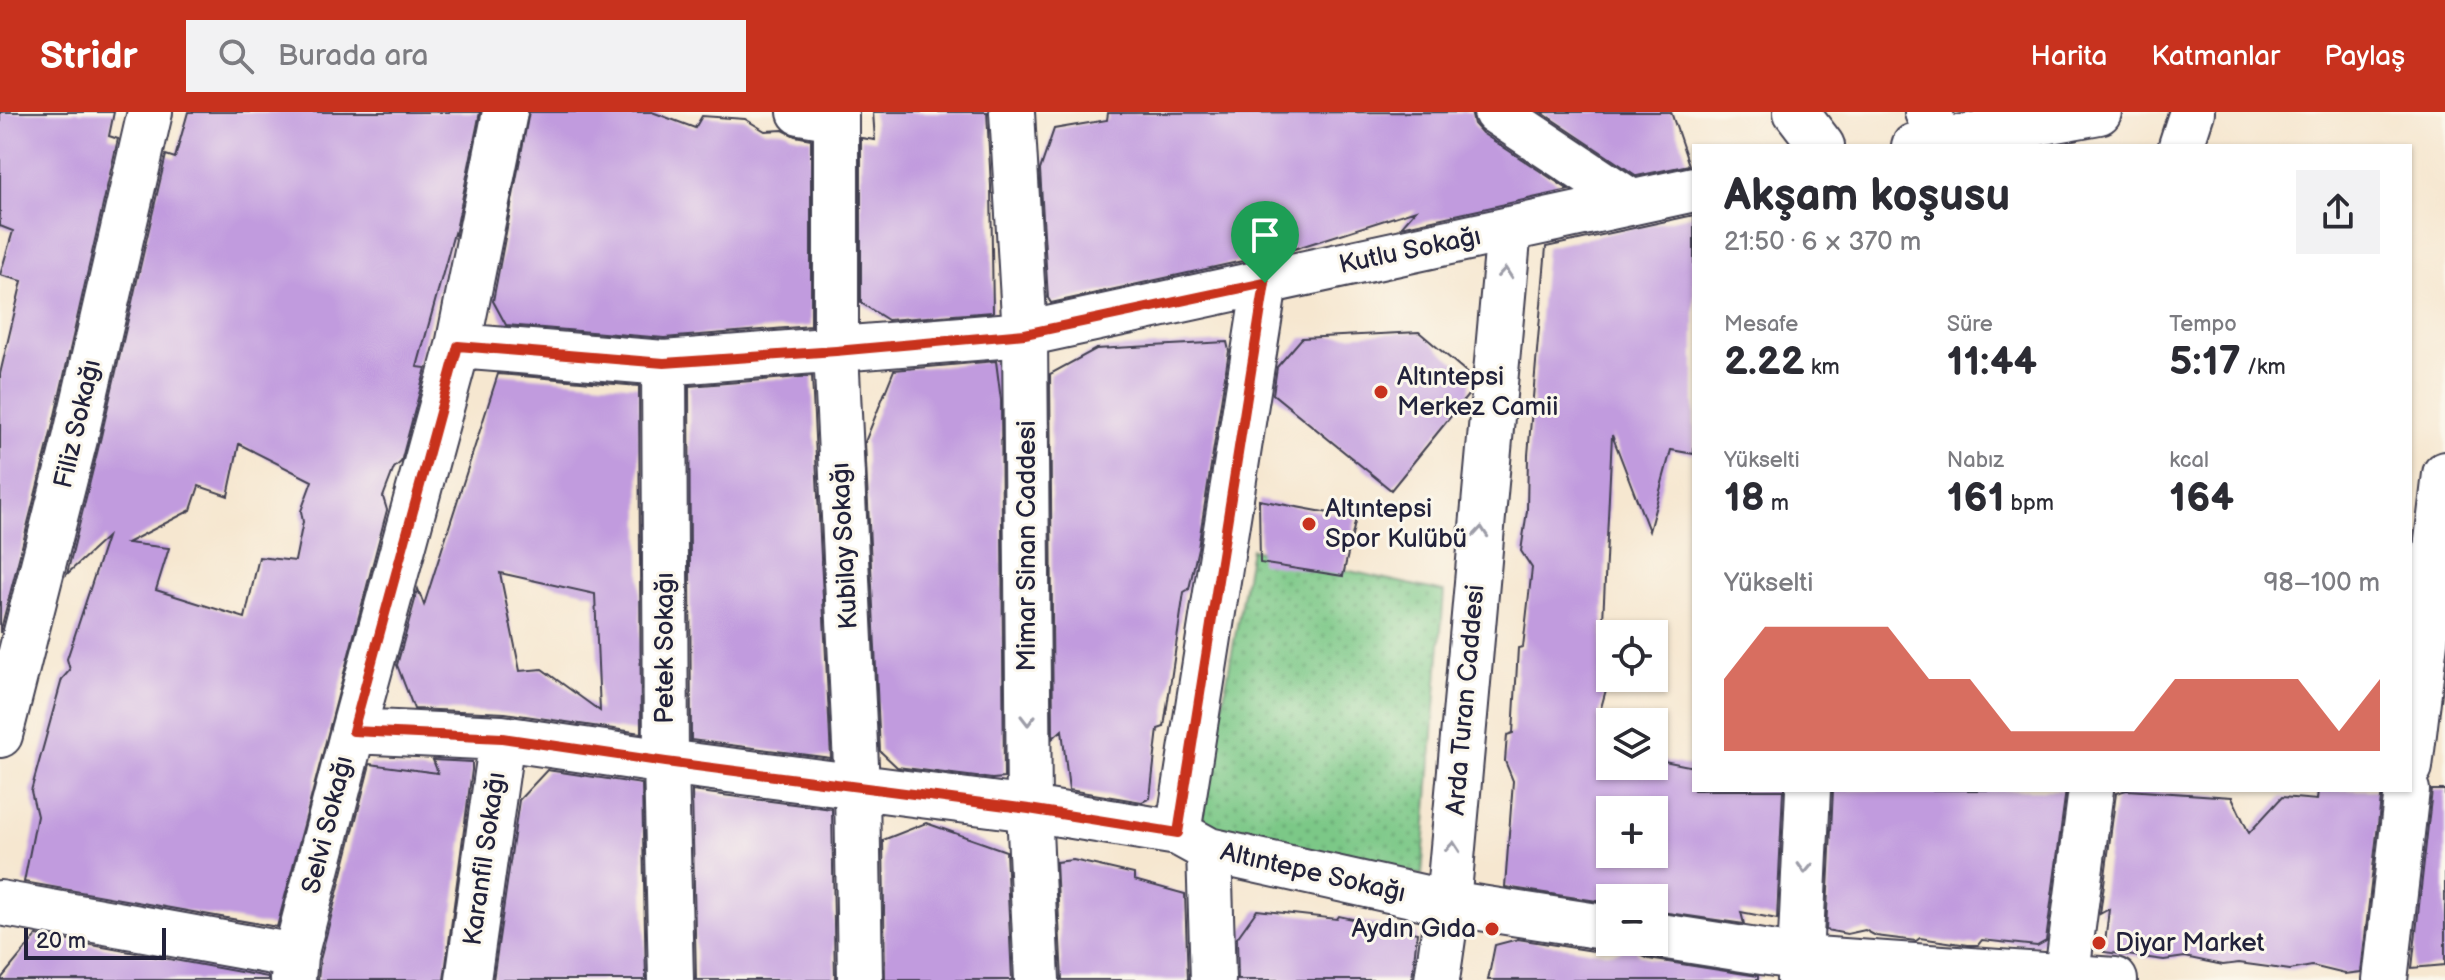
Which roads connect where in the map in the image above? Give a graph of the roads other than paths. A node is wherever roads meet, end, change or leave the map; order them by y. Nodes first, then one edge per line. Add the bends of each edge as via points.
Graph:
1 (150, 112) edge
2 (505, 112) edge
3 (1012, 112) edge
4 (1496, 112) edge
5 (1796, 112) edge
6 (2099, 112) edge
7 (2192, 112) edge
8 (824, 114) edge
9 (1928, 133) edge
10 (1820, 144) edge
11 (2182, 144) edge
12 (1692, 189) edge
13 (1630, 201) junction
14 (1509, 229) junction
15 (1265, 283) junction
16 (1025, 334) junction
17 (458, 346) junction
18 (836, 351) junction
19 (664, 363) junction
20 (2445, 474) edge
21 (12, 640) edge
22 (353, 731) junction
23 (0, 735) edge
24 (502, 738) junction
25 (2412, 750) edge
26 (666, 762) junction
27 (857, 786) junction
28 (1808, 792) edge
29 (2091, 792) edge
30 (2407, 792) edge
31 (1029, 809) junction
32 (1194, 842) junction
33 (0, 903) edge
34 (1448, 903) junction
35 (1596, 926) edge
36 (1668, 938) edge
37 (294, 968) edge
38 (1800, 969) edge
39 (2066, 978) edge
40 (468, 980) edge
41 (671, 980) edge
42 (860, 980) edge
43 (1037, 980) edge
44 (1213, 980) edge
45 (1437, 980) edge
46 (2115, 980) edge
47 (2385, 980) edge

1 - 21 street, Filiz Sokağı via 75,439
2 - 17 street, Selvi Sokağı
3 - 16 street, Mimar Sinan Caddesi
4 - 13 street
5 - 10 street
6 - 9 street
7 - 11 street
8 - 18 street, Kubilay Sokağı
12 - 13 street, Kutlu Sokağı
13 - 14 street, Kutlu Sokağı
14 - 15 street, Kutlu Sokağı
34 -> 14 street, Arda Turan Caddesi
15 - 16 street, Kutlu Sokağı
15 - 32 street
16 - 18 street, Kutlu Sokağı
16 -> 31 street, Mimar Sinan Caddesi
17 - 19 street, Kutlu Sokağı
17 - 22 street, Selvi Sokağı
18 - 19 street, Kutlu Sokağı
18 - 27 street, Kubilay Sokağı
19 - 26 street, Petek Sokağı
20 - 25 street
21 - 23 street, Filiz Sokağı
22 - 24 street, Altıntepe Sokağı
22 - 37 street, Selvi Sokağı
24 - 26 street, Altıntepe Sokağı
24 - 40 street, Karanfil Sokağı
26 - 27 street, Altıntepe Sokağı
26 - 41 street, Petek Sokağı
27 - 31 street, Altıntepe Sokağı
27 - 42 street, Kubilay Sokağı
28 -> 38 street
29 - 39 street
30 - 47 street
31 - 32 street, Altıntepe Sokağı
31 - 43 street, Mimar Sinan Caddesi
32 - 34 street, Altıntepe Sokağı
32 - 44 street
33 - 37 street
34 - 35 street, Altıntepe Sokağı
34 - 45 street, Arda Turan Caddesi
36 - 38 street
38 - 39 street
39 - 46 street

